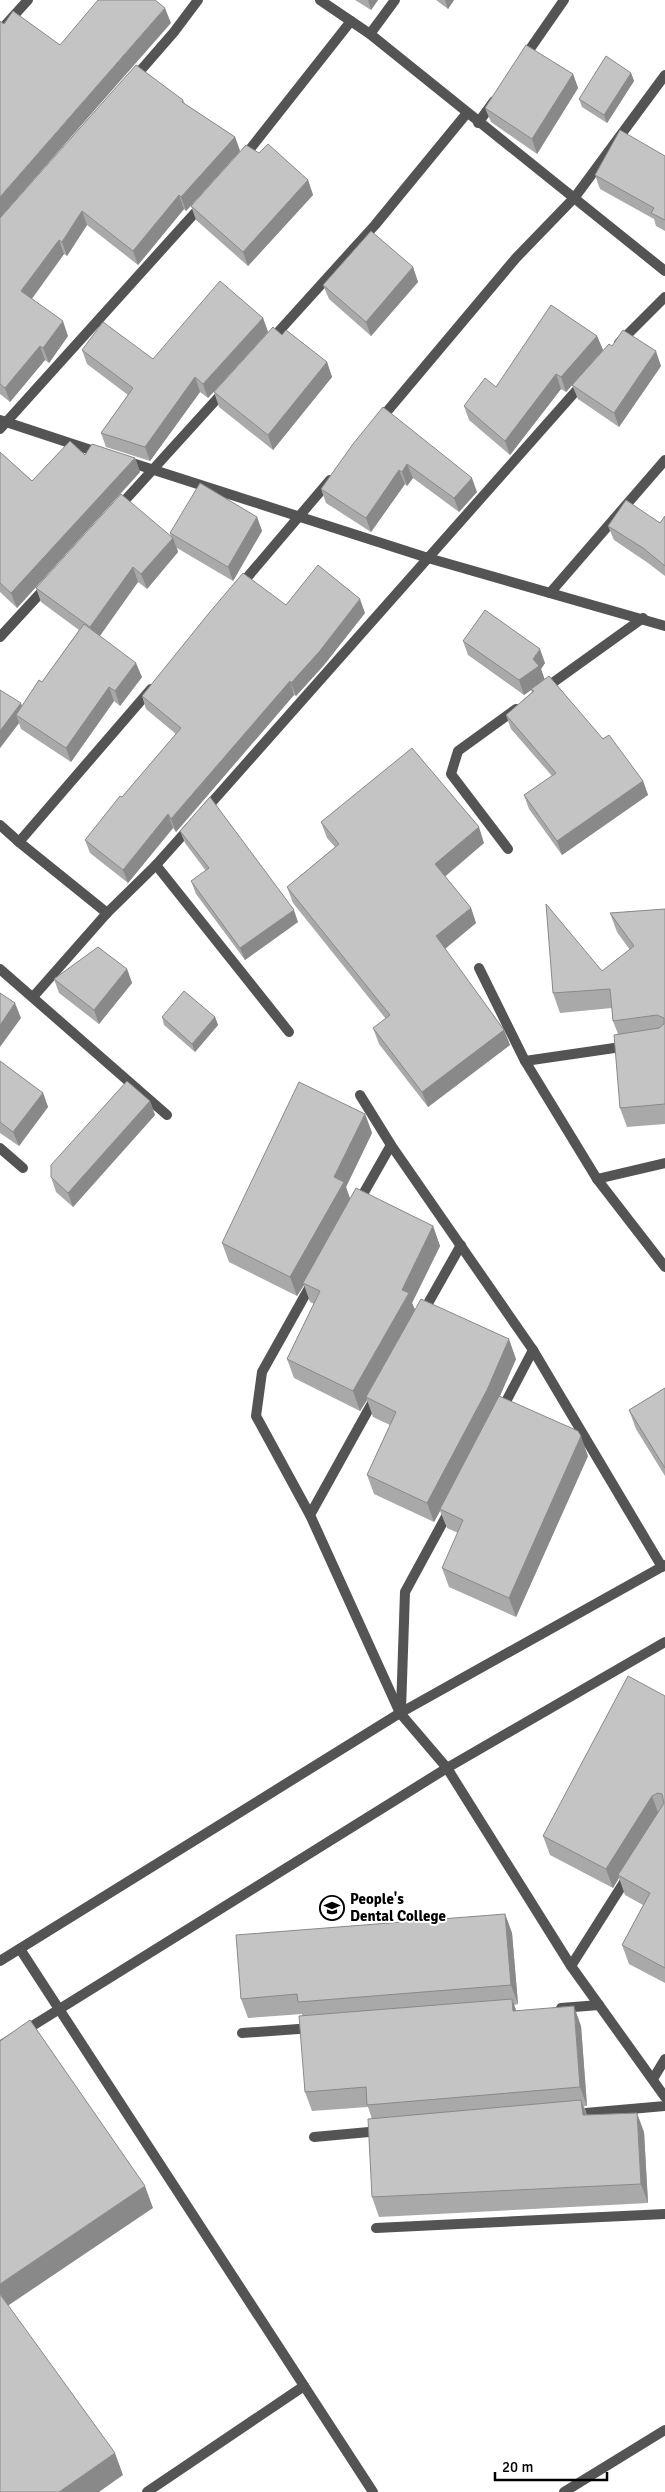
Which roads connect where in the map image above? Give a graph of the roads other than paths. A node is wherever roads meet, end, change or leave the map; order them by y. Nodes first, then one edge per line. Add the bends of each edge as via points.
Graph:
1 (28, 0) edge
2 (198, 0) edge
3 (320, 0) edge
4 (395, 0) edge
5 (564, 0) edge
6 (352, 21) junction
7 (0, 31) edge
8 (370, 34) junction
9 (518, 66) edge
10 (665, 75) edge
11 (129, 83) edge
12 (501, 90) edge
13 (467, 113) junction
14 (478, 123) junction
15 (236, 166) edge
16 (211, 194) edge
17 (575, 197) junction
18 (665, 271) edge
19 (665, 297) edge
20 (264, 348) edge
21 (613, 349) edge
22 (588, 378) edge
23 (231, 384) edge
24 (2, 423) edge
25 (369, 433) edge
26 (665, 460) edge
27 (153, 470) junction
28 (338, 471) edge
29 (300, 516) junction
30 (107, 520) edge
31 (428, 558) junction
32 (55, 577) edge
33 (234, 592) edge
34 (550, 593) junction
35 (643, 618) junction
36 (665, 626) edge
37 (0, 637) edge
38 (156, 683) edge
39 (538, 693) edge
40 (522, 705) edge
41 (0, 825) edge
42 (19, 842) junction
43 (508, 849) dead end
44 (156, 865) junction
45 (107, 913) junction
46 (480, 968) dead end
47 (0, 969) edge
48 (33, 997) junction
49 (290, 1032) dead end
50 (637, 1045) edge
51 (525, 1060) junction
52 (360, 1095) dead end
53 (166, 1115) dead end
54 (391, 1145) junction
55 (0, 1148) edge
56 (665, 1164) edge
57 (24, 1168) dead end
58 (597, 1179) junction
59 (353, 1212) edge
60 (461, 1245) junction
61 (665, 1267) edge
62 (319, 1271) edge
63 (417, 1323) edge
64 (533, 1350) junction
65 (383, 1384) edge
66 (498, 1417) edge
67 (454, 1502) edge
68 (310, 1515) junction
69 (664, 1566) edge
70 (665, 1642) edge
71 (400, 1713) junction
72 (448, 1768) junction
73 (634, 1868) edge
74 (20, 1949) junction
75 (0, 1961) edge
76 (571, 1966) junction
77 (599, 2005) junction
78 (58, 2008) junction
79 (550, 2009) edge
80 (321, 2027) edge
81 (242, 2033) dead end
82 (0, 2046) edge
83 (665, 2059) edge
84 (652, 2079) junction
85 (665, 2097) edge
86 (665, 2106) edge
87 (568, 2115) edge
88 (392, 2130) edge
89 (314, 2137) dead end
90 (665, 2214) edge
91 (376, 2228) dead end
92 (304, 2386) junction
93 (665, 2430) edge
94 (146, 2492) edge
95 (373, 2492) edge
96 (564, 2492) edge

1 - 7 street
2 - 11 street
3 - 6 street
4 - 8 street
5 - 9 street
6 - 8 street
6 - 15 street
8 - 13 street
10 - 17 street
12 - 14 street
13 - 14 street
13 - 20 street via 375,225
14 - 17 street
16 - 24 street
17 - 18 street
17 - 25 street via 516,258
19 - 21 street
22 - 31 street
23 - 27 street
24 - 27 street
26 - 34 street
27 - 29 street
27 - 30 street
28 - 29 street
29 - 31 street
29 - 33 street
31 - 34 street
31 - 44 street
32 - 37 street
34 - 35 street
35 - 36 street
35 - 39 street
38 - 42 street
40 - 43 street via 458,751 451,774
41 - 42 street
42 - 45 street
44 - 45 street
44 - 49 street
45 - 48 street
46 - 51 street
47 - 48 street
48 - 53 street
50 - 51 street
51 - 58 street
52 - 54 street
54 - 59 street
54 - 60 street
55 - 57 street
56 - 58 street
58 - 61 street
60 - 63 street
60 - 64 street
62 - 68 street via 262,1372 256,1416
64 - 66 street
64 - 69 street
65 - 68 street
67 - 71 street via 405,1592
68 - 71 street
69 - 71 street
70 - 72 street
71 - 72 street
71 - 74 street
72 - 76 street
72 - 78 street
73 - 76 street
74 - 75 street
74 - 78 street
76 - 77 street
77 - 79 street
77 - 84 street
78 - 82 street
78 - 92 street
80 - 81 street
83 - 84 street
84 - 85 street
86 - 87 street
88 - 89 street
90 - 91 street
92 - 94 street
92 - 95 street
93 - 96 street

